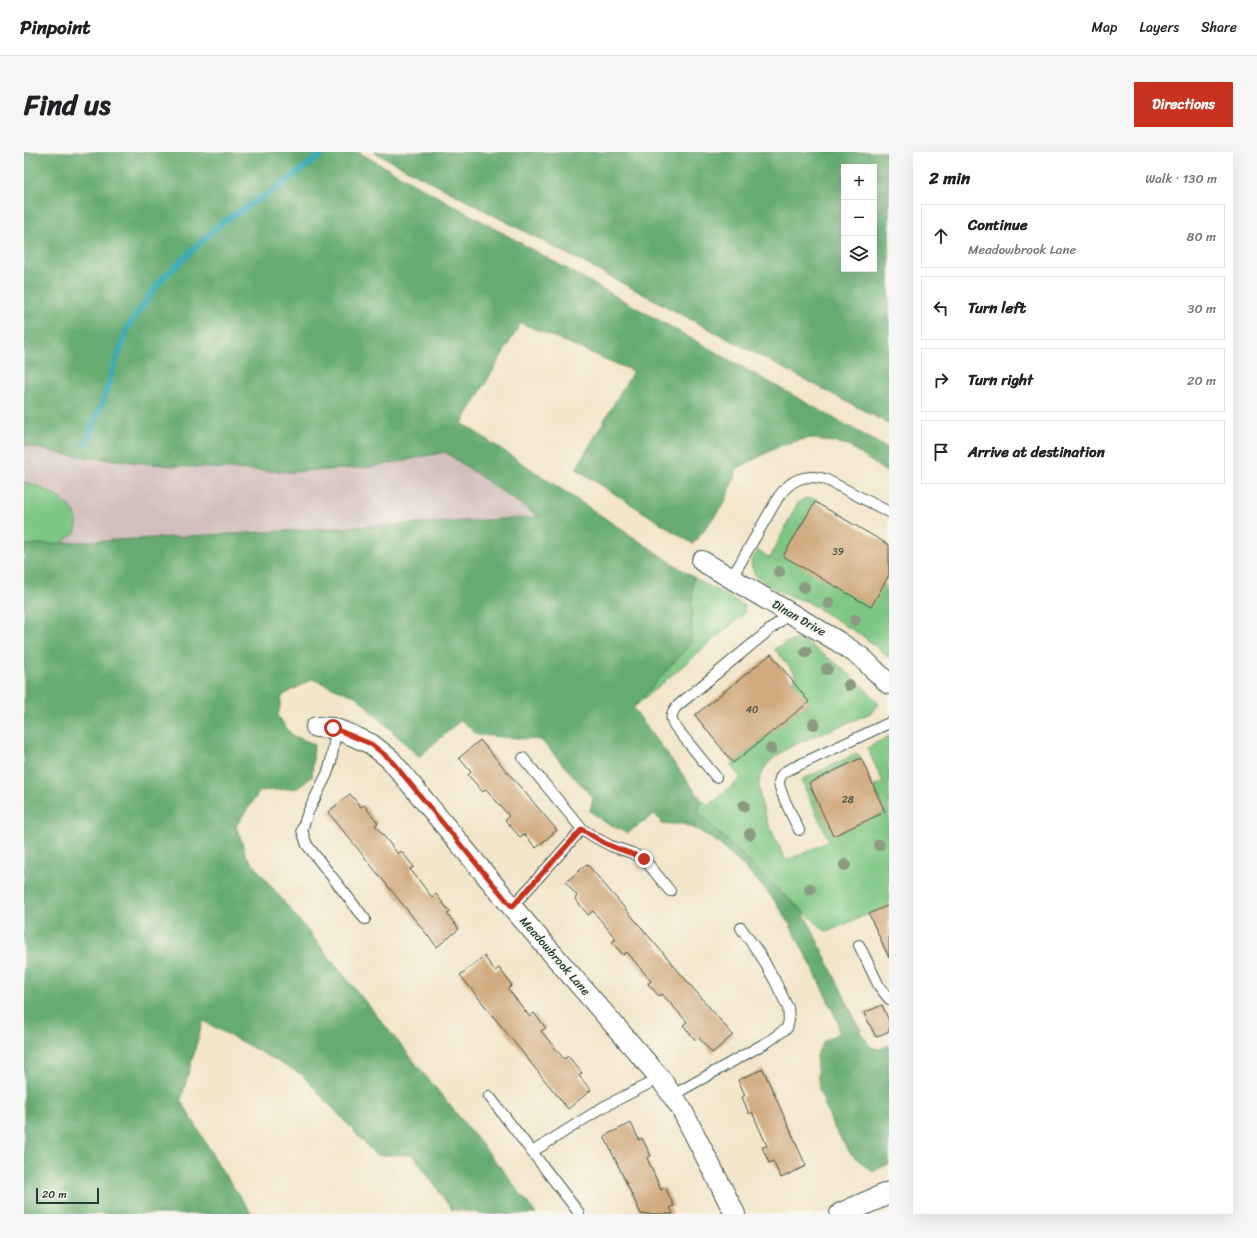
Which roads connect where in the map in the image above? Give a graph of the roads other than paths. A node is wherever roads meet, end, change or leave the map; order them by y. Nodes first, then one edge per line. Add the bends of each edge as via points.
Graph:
1 (889, 512) edge
2 (702, 561) dead end
3 (731, 578) junction
4 (790, 613) junction
5 (889, 684) edge
6 (889, 723) edge
7 (316, 727) dead end
8 (336, 729) junction
9 (523, 758) dead end
10 (716, 778) dead end
11 (582, 829) junction
12 (799, 830) dead end
13 (670, 891) dead end
14 (512, 907) junction
15 (365, 919) dead end
16 (741, 928) dead end
17 (859, 945) dead end
18 (889, 999) edge
19 (660, 1078) junction
20 (489, 1096) dead end
21 (673, 1096) junction
22 (532, 1152) junction
23 (889, 1192) edge
24 (579, 1213) edge
25 (735, 1214) edge
26 (841, 1214) edge

1 - 3 lane via 816,476 796,480 779,496
2 - 3 street, Dinan Drive
3 - 4 street, Dinan Drive
4 - 5 street, Dinan Drive via 861,656
4 - 10 lane via 673,711 671,719 674,725
6 - 12 lane via 781,776 781,791
7 - 8 street, Meadowbrook Lane
8 - 14 street, Meadowbrook Lane via 371,744 390,759
8 - 15 lane via 327,774 302,830 307,845
9 - 11 lane
11 - 13 lane via 612,846 644,859
11 - 14 lane
14 - 19 street, Meadowbrook Lane
16 - 21 lane via 761,956 788,1008 787,1028 769,1042
17 - 18 lane via 878,986
19 - 21 street, Meadowbrook Lane
19 - 22 lane via 605,1106
20 - 22 lane
21 - 25 street, Meadowbrook Lane
22 - 24 lane
23 - 26 main road

